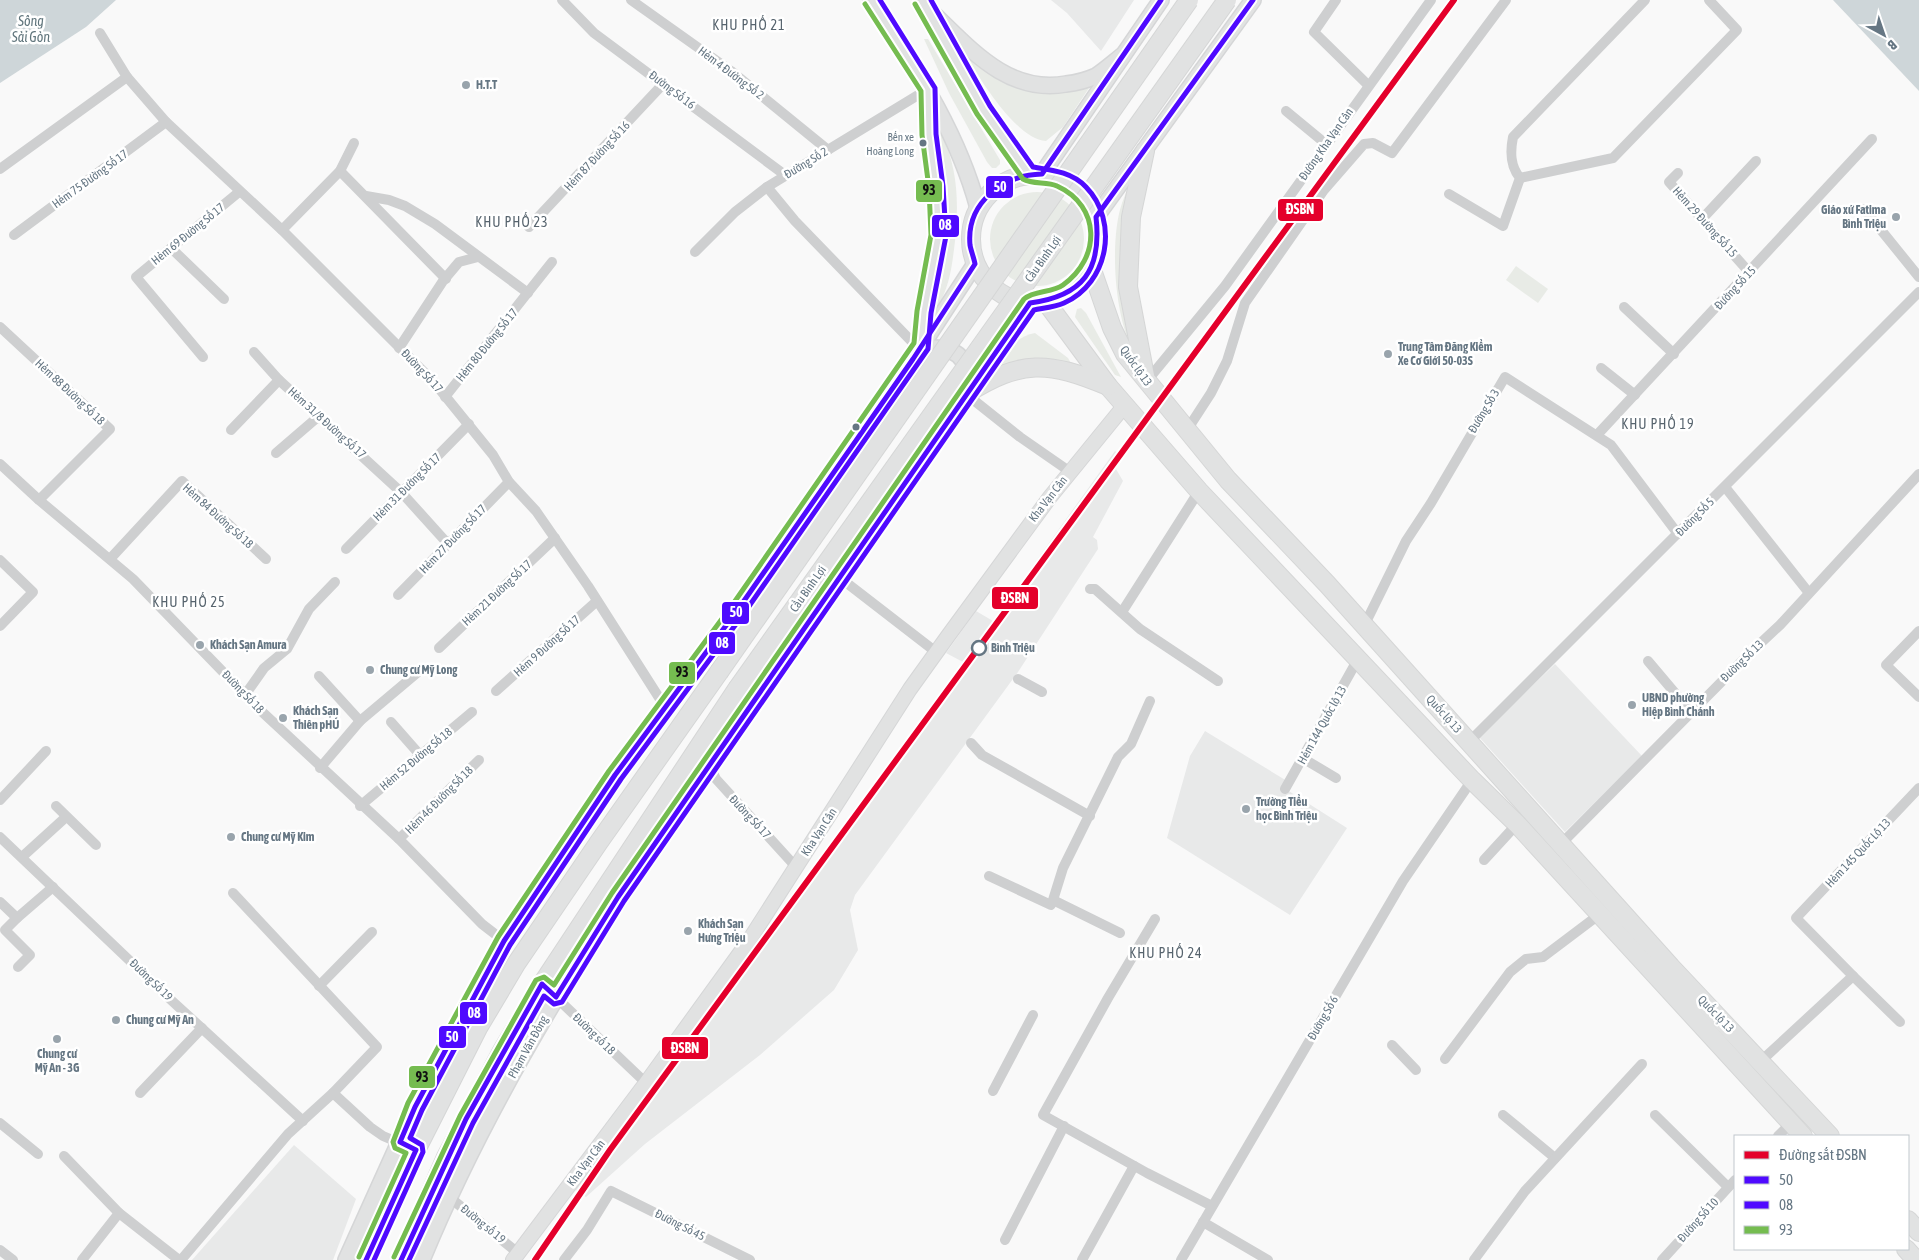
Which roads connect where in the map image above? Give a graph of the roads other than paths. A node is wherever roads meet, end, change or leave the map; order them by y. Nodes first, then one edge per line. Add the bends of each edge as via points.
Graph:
1 (562, 0) edge
2 (631, 0) edge
3 (871, 0) edge
4 (1161, 0) edge
5 (1189, 0) edge
6 (1227, 0) edge
7 (1252, 0) edge
8 (1336, 0) edge
9 (1431, 0) edge
10 (1506, 0) edge
11 (1645, 0) edge
12 (1709, 0) edge
13 (923, 2) edge
14 (100, 33) dead end
15 (1123, 55) junction
16 (127, 77) junction
17 (664, 83) junction
18 (1368, 84) junction
19 (928, 89) junction
20 (1286, 111) dead end
21 (166, 122) junction
22 (1872, 139) dead end
23 (354, 143) dead end
24 (1326, 144) junction
25 (828, 150) junction
26 (1145, 151) junction
27 (1756, 161) dead end
28 (0, 168) edge
29 (340, 170) junction
30 (1678, 173) dead end
31 (1036, 174) junction
32 (786, 175) junction
33 (1520, 178) junction
34 (767, 187) junction
35 (240, 192) junction
36 (1449, 194) dead end
37 (366, 196) junction
38 (978, 208) junction
39 (1864, 209) dead end
40 (1096, 217) junction
41 (1702, 219) junction
42 (529, 227) dead end
43 (282, 230) junction
44 (14, 235) dead end
45 (171, 248) junction
46 (695, 252) dead end
47 (478, 257) junction
48 (552, 262) dead end
49 (975, 264) junction
50 (1092, 270) junction
51 (1749, 272) junction
52 (1919, 277) edge
53 (446, 279) junction
54 (528, 293) junction
55 (1918, 297) edge
56 (224, 299) dead end
57 (1038, 303) junction
58 (1624, 306) dead end
59 (0, 327) edge
60 (920, 347) junction
61 (400, 348) junction
62 (254, 352) dead end
63 (1674, 354) junction
64 (203, 357) dead end
65 (1601, 368) dead end
66 (278, 380) junction
67 (1146, 382) junction
68 (1108, 386) junction
69 (966, 394) junction
70 (1635, 395) junction
71 (445, 396) junction
72 (1125, 405) junction
73 (319, 416) junction
74 (469, 424) junction
75 (231, 430) dead end
76 (1186, 430) junction
77 (1597, 435) junction
78 (276, 452) dead end
79 (0, 464) edge
80 (1069, 471) junction
81 (1919, 474) edge
82 (509, 482) junction
83 (1725, 487) junction
84 (1199, 491) junction
85 (402, 493) junction
86 (38, 500) junction
87 (1678, 534) junction
88 (555, 538) junction
89 (448, 544) junction
90 (346, 549) dead end
91 (110, 559) junction
92 (266, 559) dead end
93 (0, 560) edge
94 (839, 577) junction
95 (334, 582) dead end
96 (1090, 588) dead end
97 (1809, 593) junction
98 (398, 596) dead end
99 (597, 601) junction
100 (1122, 612) junction
101 (0, 626) edge
102 (1364, 626) junction
103 (1919, 631) edge
104 (439, 648) dead end
105 (936, 652) junction
106 (1358, 659) junction
107 (1648, 661) dead end
108 (417, 672) dead end
109 (319, 676) dead end
110 (1018, 679) dead end
111 (1218, 681) dead end
112 (737, 689) joint
113 (496, 691) dead end
114 (1042, 692) dead end
115 (245, 695) junction
116 (1919, 697) edge
117 (1150, 701) dead end
118 (665, 707) junction
119 (472, 712) dead end
120 (1691, 712) junction
121 (360, 721) junction
122 (391, 722) dead end
123 (678, 729) junction
124 (1469, 742) junction
125 (971, 744) dead end
126 (696, 748) junction
127 (46, 751) dead end
128 (420, 755) junction
129 (1304, 759) junction
130 (479, 760) dead end
131 (709, 764) junction
132 (320, 768) junction
133 (1336, 778) dead end
134 (1472, 780) junction
135 (1919, 788) edge
136 (1285, 789) dead end
137 (0, 800) edge
138 (56, 806) dead end
139 (360, 806) junction
140 (1090, 816) junction
141 (66, 817) junction
142 (1518, 824) junction
143 (0, 837) edge
144 (399, 839) junction
145 (1560, 844) junction
146 (96, 845) dead end
147 (22, 857) junction
148 (1484, 860) dead end
149 (796, 867) junction
150 (989, 876) dead end
151 (53, 886) junction
152 (233, 893) dead end
153 (0, 902) edge
154 (1052, 902) junction
155 (1600, 914) junction
156 (18, 918) junction
157 (1155, 919) dead end
158 (372, 932) dead end
159 (1120, 933) dead end
160 (504, 941) junction
161 (1650, 944) junction
162 (1638, 957) junction
163 (18, 967) dead end
164 (1853, 976) junction
165 (542, 984) junction
166 (319, 986) junction
167 (556, 998) junction
168 (1033, 1015) dead end
169 (1900, 1022) dead end
170 (202, 1028) junction
171 (1392, 1045) dead end
172 (1445, 1058) dead end
173 (1761, 1061) junction
174 (1642, 1064) dead end
175 (1416, 1070) dead end
176 (646, 1083) junction
177 (993, 1090) dead end
178 (140, 1093) dead end
179 (333, 1093) junction
180 (1503, 1115) dead end
181 (1655, 1115) dead end
182 (303, 1121) junction
183 (0, 1123) edge
184 (1064, 1126) junction
185 (1797, 1130) edge
186 (1781, 1135) edge
187 (1829, 1135) edge
188 (408, 1146) junction
189 (38, 1154) dead end
190 (64, 1156) dead end
191 (1556, 1158) junction
192 (1134, 1166) junction
193 (1732, 1184) edge
194 (448, 1196) junction
195 (1212, 1206) junction
196 (120, 1213) junction
197 (1909, 1221) edge
198 (1203, 1222) junction
199 (1919, 1232) edge
200 (1005, 1240) dead end
201 (0, 1250) edge
202 (1907, 1250) edge
203 (515, 1256) edge
204 (12, 1260) edge
205 (82, 1260) edge
206 (180, 1260) edge
207 (346, 1260) edge
208 (366, 1260) edge
209 (401, 1260) edge
210 (422, 1260) edge
211 (564, 1260) edge
212 (750, 1260) edge
213 (1082, 1260) edge
214 (1181, 1260) edge
215 (1268, 1260) edge
216 (1474, 1260) edge
217 (1662, 1260) edge
218 (1916, 1260) edge

1 - 17 street, Đường Số 16 via 594,33
2 - 25 street, Hẻm 4 Đường Số 2 via 731,71
3 - 19 main road
4 - 15 main road
5 - 123 highway, Cầu Bình Lợi, bridge
6 - 112 highway, Cầu Bình Lợi, bridge
7 - 26 main road
8 - 18 street via 1314,32
9 - 18 street, Đường Kha Vạn Cân
10 - 76 street via 1392,153 1373,143 1364,144 1324,190 1245,303 1227,361 1211,393
11 - 33 street via 1513,137 1510,148 1514,171
12 - 33 street via 1737,30 1613,158
13 - 15 main road via 994,69 1012,80 1051,87 1081,81 1095,76
13 - 31 main road via 984,110
14 - 16 street, Đường Số 17
15 - 31 main road
16 - 21 street, Đường Số 17
16 - 28 street
17 - 32 street, Đường Số 16
17 - 42 street, Hẻm 87 Đường Số 16
18 - 24 street, Đường Kha Vạn Cân
19 - 25 street, Đường Số 2
19 - 38 main road via 959,150
19 - 60 main road via 928,135 939,236
20 - 24 street
21 - 35 street, Đường Số 17
21 - 44 street, Hẻm 75 Đường Số 17
22 - 51 street, Đường Số 15
23 - 29 street
24 - 67 street, Đường Kha Vạn Cân via 1225,286
25 - 32 street, Đường Số 2
26 - 40 main road
26 - 67 highway via 1131,217 1128,287
27 - 41 street
29 - 37 street
29 - 43 street
30 - 41 street, Hẻm 29 Đường Số 15 via 1669,182
31 - 38 highway via 1009,179 991,191
31 - 40 highway via 1060,178 1075,188 1088,201
32 - 34 street, Đường Số 2
33 - 36 street via 1503,226
34 - 46 street, Đường Số 2 via 735,212
34 - 60 street via 795,220
35 - 43 street, Đường Số 17
35 - 45 street, Hẻm 69 Đường Số 17
37 - 47 street via 405,206
37 - 53 street
38 - 49 highway via 971,226 970,245
39 - 52 street
40 - 50 highway via 1100,234
41 - 51 street, Hẻm 29 Đường Số 15
43 - 61 street, Đường Số 17
45 - 56 street
45 - 64 street, Hẻm 69 Đường Số 17 via 136,277
47 - 53 street via 459,262
47 - 54 street
48 - 54 street, Hẻm 80 Đường Số 17
49 - 57 highway via 997,291 1016,301
49 - 60 main road
50 - 57 highway via 1072,291
50 - 67 highway, Quốc lộ 13 via 1112,328 1125,354
51 - 63 street, Đường Số 15
53 - 61 street
54 - 71 street, Hẻm 80 Đường Số 17
55 - 83 street, Đường Số 5
57 - 68 highway, Quốc lộ 13
57 - 69 main road, Phạm Văn Đồng
58 - 63 street
59 - 86 street, Hẻm 88 Đường Số 18 via 110,429
60 - 69 main road via 941,347 961,357 968,372
60 - 118 main road via 744,601
61 - 71 street, Đường Số 17
62 - 66 street, Hẻm 31/8 Đường Số 17
63 - 70 street, Đường Số 15
65 - 70 street
66 - 73 street, Hẻm 31/8 Đường Số 17
66 - 75 street
67 - 76 highway, Quốc lộ 13
68 - 69 highway via 1062,368 1043,366 1014,370
68 - 72 highway, Quốc lộ 13
69 - 80 street
69 - 94 main road, Phạm Văn Đồng
70 - 77 street, Đường Số 15
71 - 74 street, Đường Số 17
72 - 80 street, Kha Vạn Cân
72 - 84 highway, Quốc lộ 13
73 - 78 street
73 - 85 street, Hẻm 31/8 Đường Số 17
74 - 82 street, Đường Số 17
74 - 85 street, Hẻm 31 Đường Số 17
76 - 102 highway, Quốc lộ 13 via 1228,480
77 - 87 street, Đường Số 3 via 1610,445
77 - 102 street, Đường Số 3 via 1505,378 1406,541
79 - 86 street, Đường Số 18
80 - 105 street, Kha Vạn Cân
81 - 97 street, Đường Số 13
82 - 88 street, Đường Số 17
82 - 89 street, Hẻm 27 Đường Số 17
83 - 87 street, Đường Số 5
83 - 97 street
84 - 100 street
84 - 106 highway, Quốc lộ 13
85 - 89 street, Hẻm 31/8 Đường Số 17
85 - 90 street, Hẻm 31 Đường Số 17
86 - 91 street, Đường Số 18
87 - 124 street, Đường Số 5
88 - 99 street, Đường Số 17
88 - 104 street, Hẻm 21 Đường Số 17
89 - 98 street, Hẻm 27 Đường Số 17
91 - 92 street, Hẻm 84 Đường Số 18 via 182,481
91 - 115 street, Đường Số 18 via 134,578
93 - 101 street via 33,592
94 - 105 street
94 - 131 main road, Phạm Văn Đồng
95 - 115 street via 309,609 287,649 264,668
96 - 100 street
97 - 120 street, Đường Số 13
99 - 113 street, Hẻm 9 Đường Số 17
99 - 118 street, Đường Số 17
100 - 111 street via 1140,629
102 - 124 highway, Quốc lộ 13
103 - 116 street via 1886,664
105 - 149 street, Kha Vạn Cân
106 - 129 street, Hẻm 144 Quốc lộ 13
106 - 134 highway, Quốc lộ 13
107 - 120 street
108 - 121 street
109 - 121 street
110 - 114 street
112 - 126 highway, Phạm Văn Đồng
115 - 132 street, Đường Số 18
117 - 140 street via 1131,744 1118,756
118 - 123 main road
118 - 160 main road via 615,775
119 - 128 street, Hẻm 52 Đường Số 18
120 - 145 street, Đường Số 13
121 - 132 street
122 - 128 street
123 - 188 highway via 516,964
124 - 145 highway, Quốc lộ 13
125 - 140 street via 982,755
126 - 131 main road
126 - 165 highway, Phạm Văn Đồng
127 - 137 street
128 - 139 street, Hẻm 52 Đường Số 18
129 - 133 street
129 - 136 street, Hẻm 144 Quốc lộ 13
130 - 144 street, Hẻm 46 Đường Số 18
131 - 149 street, Đường Số 17 via 716,780
131 - 167 main road, Phạm Văn Đồng via 618,897
132 - 139 street, Đường Số 18
134 - 142 highway, Quốc lộ 13
134 - 195 street, Đường Số 6 via 1403,881
135 - 164 street, Hẻm 145 Quốc Lộ 13 via 1796,918
138 - 141 street
139 - 144 street, Đường Số 18
140 - 154 street via 1062,868
141 - 146 street
141 - 147 street
142 - 148 street
142 - 155 highway, Quốc lộ 13
143 - 147 street, Đường Số 19
144 - 160 street, Đường Số 18 via 482,924
145 - 161 highway, Quốc lộ 13
147 - 151 street, Đường Số 19
149 - 176 street, Kha Vạn Cân via 748,942
150 - 154 street
151 - 156 street
151 - 170 street, Đường Số 19
152 - 166 street
153 - 156 street
154 - 159 street
155 - 162 highway, Quốc lộ 13
155 - 172 street via 1543,956 1526,959 1510,972
156 - 163 street via 5,930 30,955
157 - 184 street via 1043,1115
158 - 166 street
160 - 188 main road via 415,1107
161 - 162 highway
161 - 173 highway, Quốc lộ 13
162 - 185 highway, Quốc lộ 13
164 - 169 street
164 - 173 street
165 - 167 street, Đường số 18
165 - 209 highway, Phạm Văn Đồng via 466,1119
166 - 179 street via 377,1047
167 - 176 street, Đường số 18
167 - 194 main road, Phạm Văn Đồng
168 - 177 street
170 - 178 street
170 - 182 street, Đường Số 19
171 - 175 street
173 - 187 highway, Quốc lộ 13
174 - 191 street
176 - 203 street, Kha Vạn Cân
179 - 182 street
179 - 188 street via 370,1127
180 - 191 street
181 - 193 street
182 - 206 street via 288,1134
183 - 189 street
184 - 192 street
184 - 200 street
185 - 186 street
188 - 207 main road
188 - 208 highway
190 - 196 street
191 - 216 street via 1525,1191
192 - 195 street
192 - 213 street
193 - 217 street, Đường Số 10
194 - 203 street, Đường số 19
194 - 210 main road, Phạm Văn Đồng
195 - 198 street, Đường Số 6
196 - 205 street
196 - 206 street
197 - 199 highway
198 - 214 street, Đường Số 6
198 - 215 street
201 - 204 street
202 - 218 highway
211 - 212 street, Đường Số 45 via 611,1191

